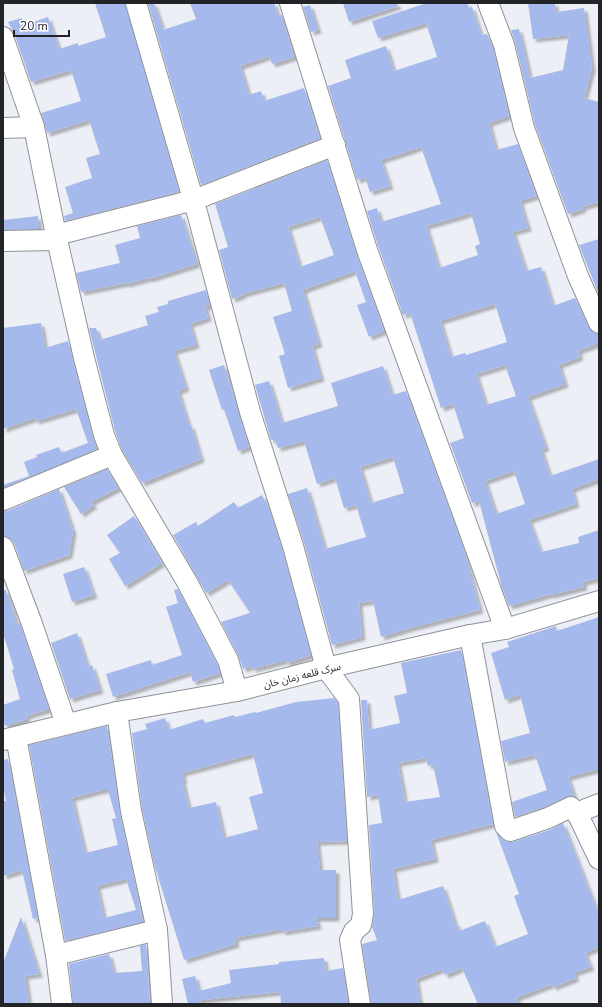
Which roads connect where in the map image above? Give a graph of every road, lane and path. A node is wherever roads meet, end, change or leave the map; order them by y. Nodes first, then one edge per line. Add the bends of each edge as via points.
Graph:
1 (136, 3) edge
2 (290, 3) edge
3 (488, 3) edge
4 (3, 37) edge
5 (34, 127) junction
6 (3, 128) edge
7 (335, 146) junction
8 (194, 200) junction
9 (56, 237) junction
10 (3, 241) edge
11 (599, 323) edge
12 (112, 455) junction
13 (3, 500) edge
14 (3, 547) edge
15 (599, 601) edge
16 (505, 630) junction
17 (470, 635) junction
18 (326, 668) junction
19 (237, 692) junction
20 (117, 712) junction
21 (66, 724) junction
22 (10, 738) edge
23 (599, 804) edge
24 (578, 815) junction
25 (599, 859) edge
26 (157, 930) junction
27 (56, 955) junction
28 (62, 1004) edge
29 (162, 1004) edge
30 (360, 1004) edge

1 - 8 street
2 - 7 street
3 - 11 street via 504,45 524,128 578,276
4 - 5 street
5 - 6 street
5 - 9 street
7 - 8 street
7 - 16 street via 367,250
8 - 9 street
8 - 18 street via 250,412 293,546
9 - 10 street
9 - 12 street via 86,366 104,435
12 - 13 street
12 - 19 street via 187,582 228,660
14 - 21 street
15 - 16 street, سرک قلعه زمان خان
16 - 17 street, سرک قلعه زمان خان
17 - 18 street, سرک قلعه زمان خان
17 - 24 street via 505,826 510,832 571,807
18 - 19 street, سرک قلعه زمان خان
18 - 30 street via 349,699 363,914 361,925 354,931 350,940
19 - 20 street, سرک قلعه زمان خان
20 - 21 street, سرک قلعه زمان خان
20 - 26 street via 131,811
21 - 22 street, سرک قلعه زمان خان
22 - 27 street
23 - 24 street
24 - 25 street
26 - 27 street
26 - 29 street
27 - 28 street

